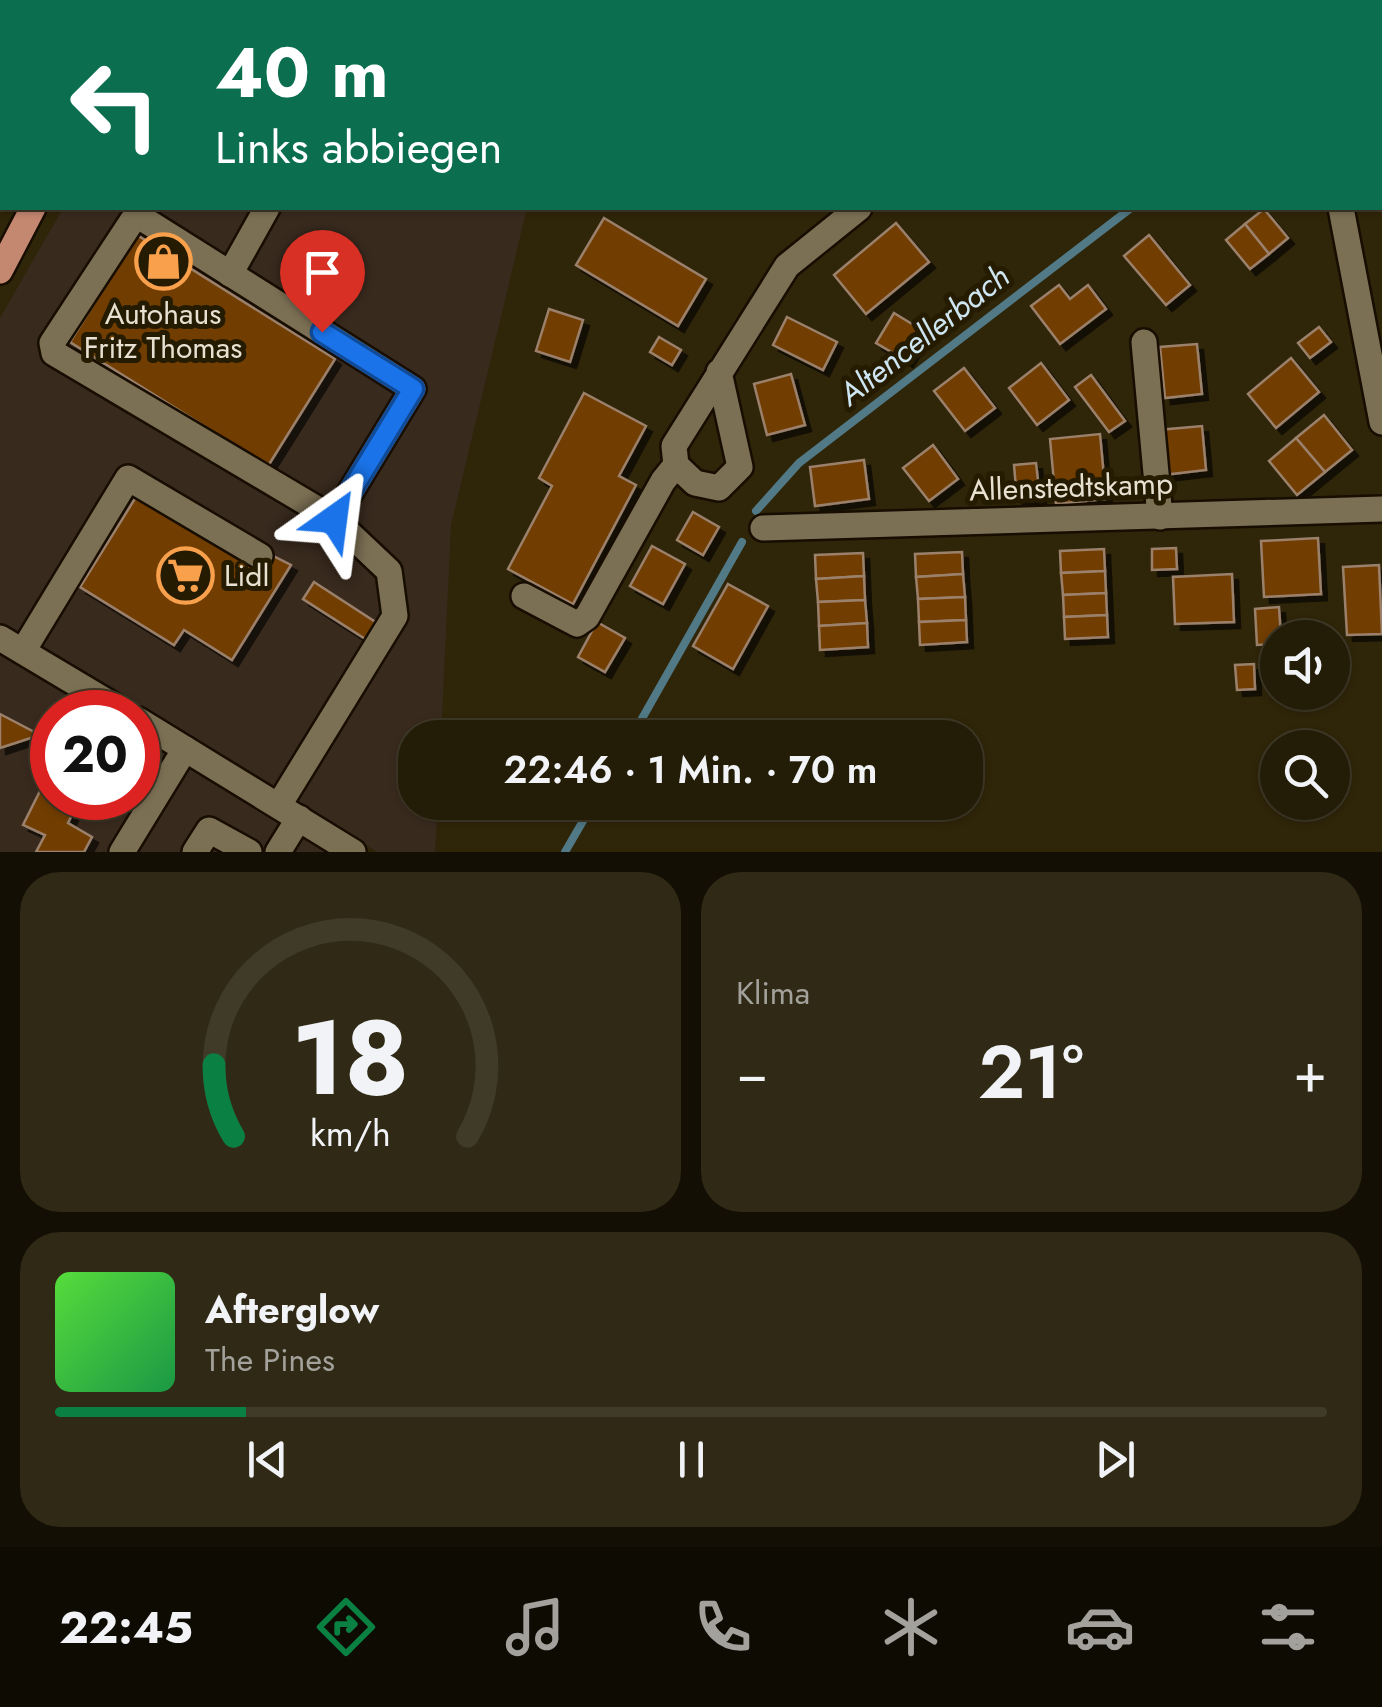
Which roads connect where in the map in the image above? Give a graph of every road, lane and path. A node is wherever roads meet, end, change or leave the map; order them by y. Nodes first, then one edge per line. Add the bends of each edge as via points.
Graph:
1 (32, 210) edge
2 (266, 210) edge
3 (857, 210) edge
4 (1340, 210) edge
5 (0, 270) edge
6 (230, 274) junction
7 (1144, 342) dead end
8 (719, 372) junction
9 (1382, 422) edge
10 (676, 465) junction
11 (1382, 509) edge
12 (1160, 518) junction
13 (334, 519) junction
14 (762, 528) dead end
15 (260, 556) dead end
16 (524, 596) dead end
17 (0, 638) edge
18 (23, 652) junction
19 (87, 690) edge
20 (160, 734) edge
21 (185, 749) junction
22 (289, 812) junction
23 (122, 852) edge
24 (195, 852) edge
25 (249, 852) edge
26 (278, 852) edge
27 (353, 852) edge

1 - 5 main road
2 - 6 street
3 - 8 street via 787,266
4 - 9 street
6 - 13 street via 413,389
6 - 13 street via 140,217 122,232 52,343 54,353
7 - 12 street
8 - 10 street via 674,446
8 - 10 street via 740,467 719,488 695,483
10 - 16 street via 587,618 578,624
11 - 12 street, Allenstedtskamp
12 - 14 street, Allenstedtskamp
13 - 22 street via 389,572 395,616
15 - 18 street via 128,478
17 - 18 street
18 - 19 street
20 - 21 street
21 - 22 street
21 - 23 street
22 - 26 street
22 - 27 street
24 - 25 street via 209,830

